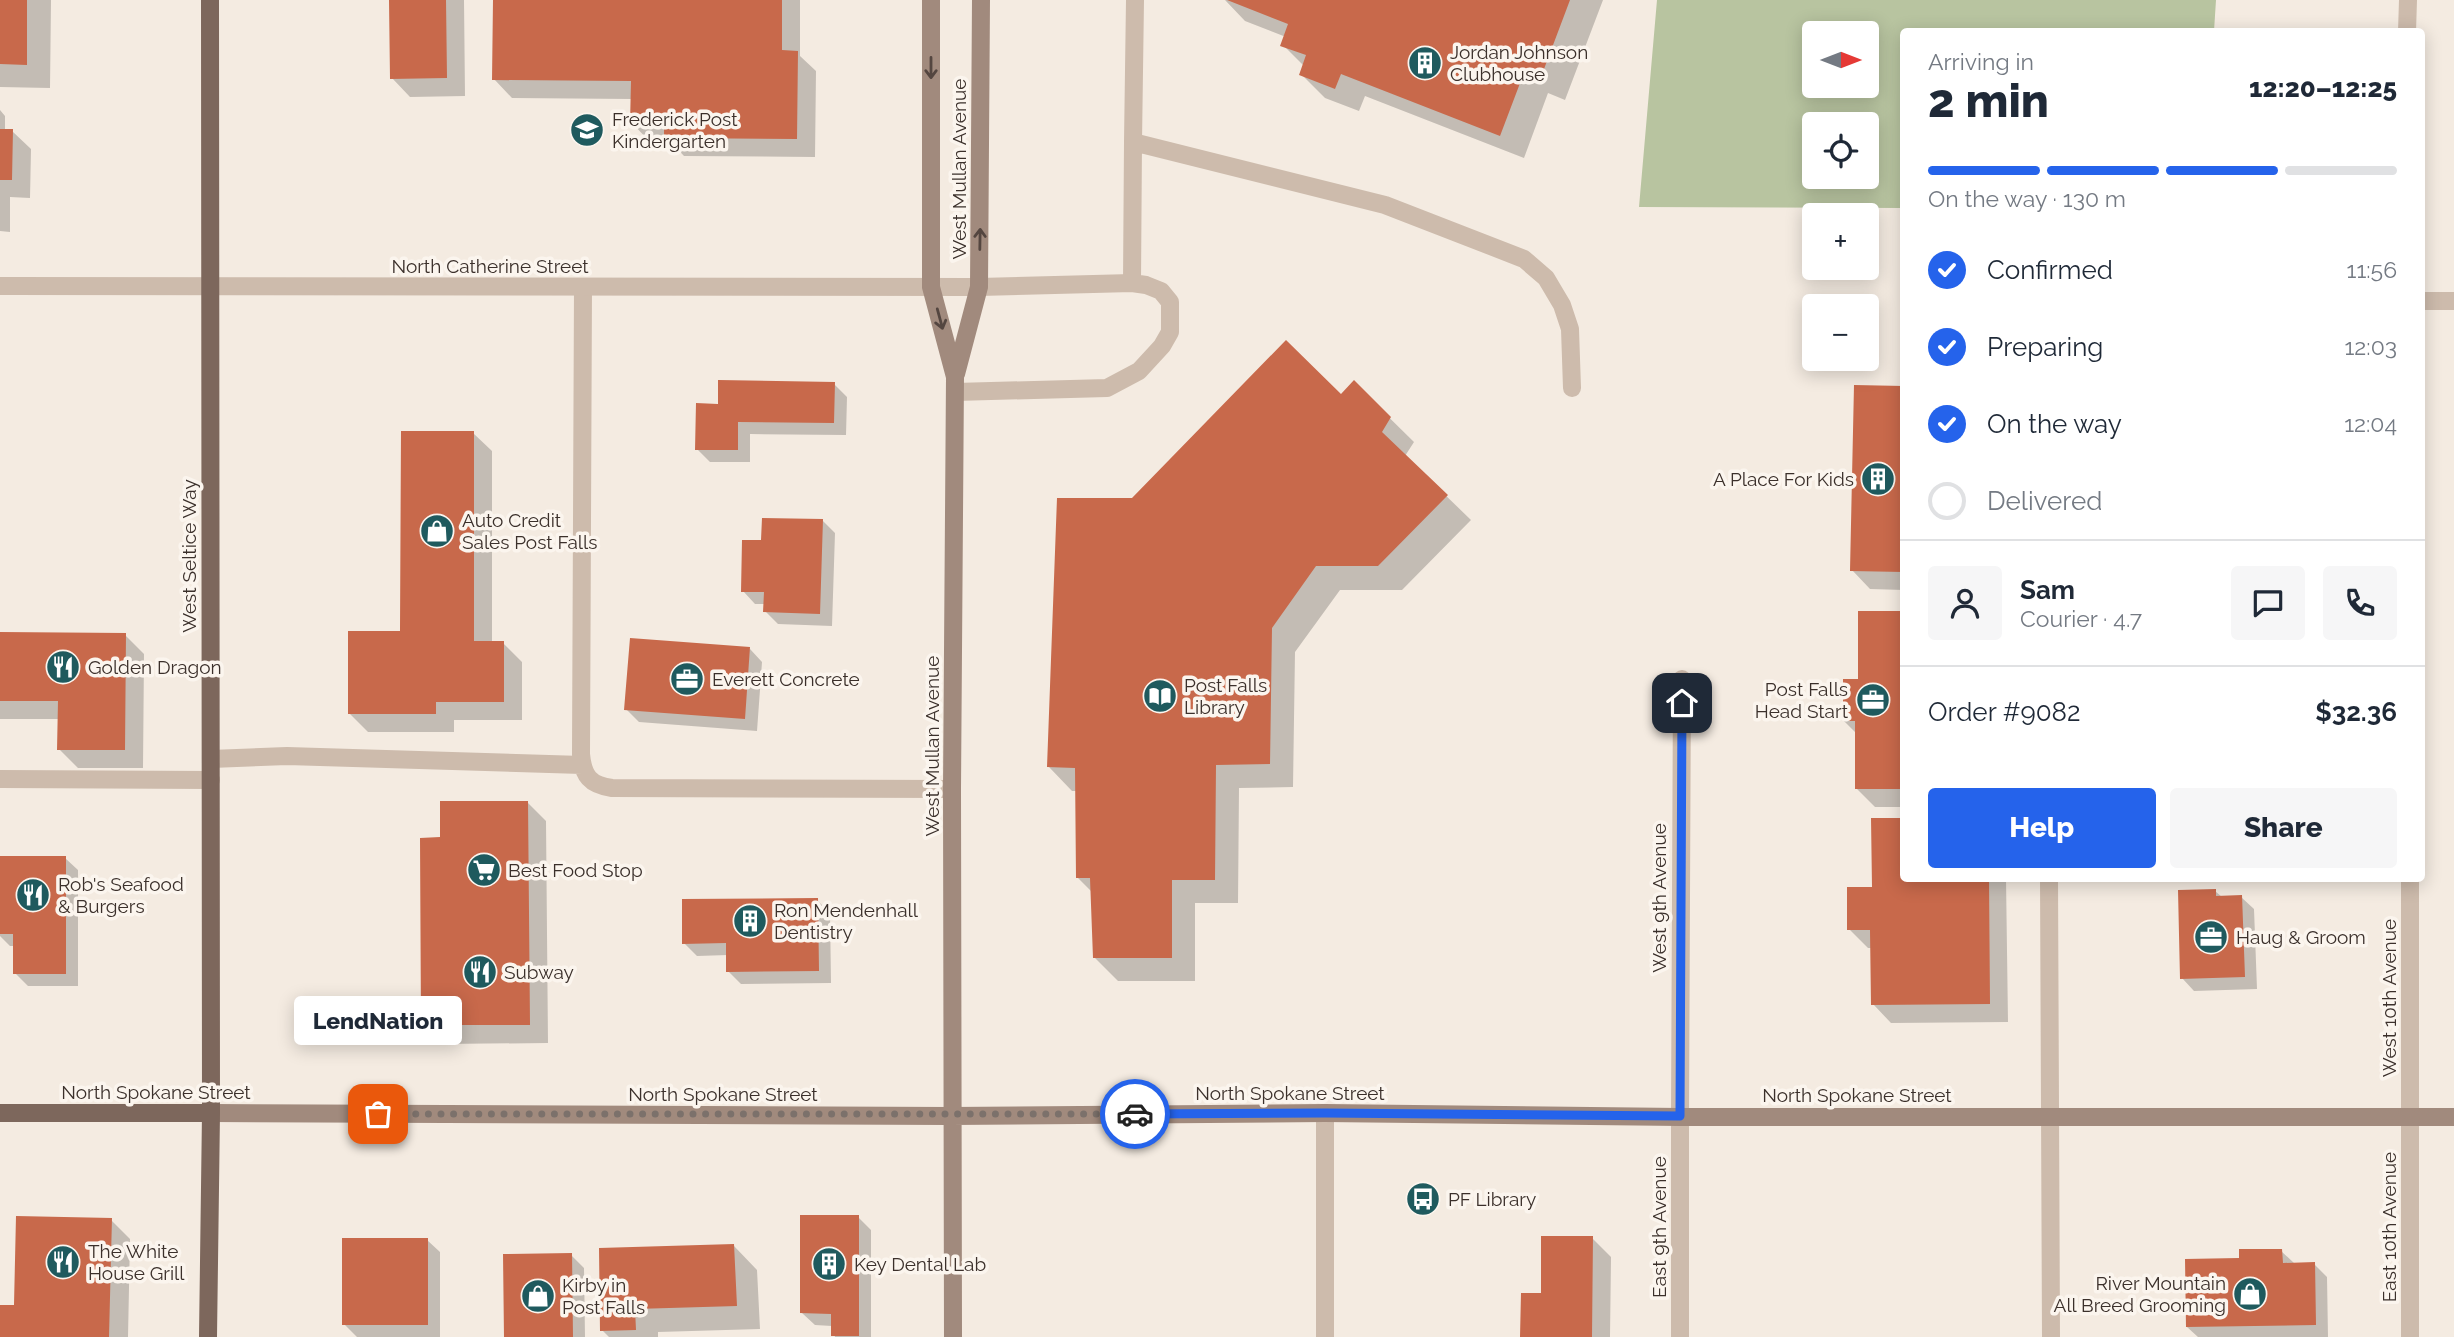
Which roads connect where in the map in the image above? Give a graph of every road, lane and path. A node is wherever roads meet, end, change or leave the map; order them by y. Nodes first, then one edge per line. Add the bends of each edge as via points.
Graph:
1 (210, 0) edge
2 (931, 0) edge
3 (981, 0) edge
4 (1135, 0) edge
5 (2407, 0) edge
6 (2407, 28) edge
7 (1133, 142) junction
8 (1132, 284) junction
9 (0, 286) edge
10 (210, 287) junction
11 (583, 287) junction
12 (931, 287) junction
13 (979, 287) junction
14 (2425, 301) edge
15 (2454, 301) edge
16 (955, 385) junction
17 (1572, 387) dead end
18 (1682, 679) dead end
19 (211, 759) junction
20 (582, 765) junction
21 (0, 779) edge
22 (211, 780) junction
23 (952, 789) junction
24 (2049, 882) edge
25 (2410, 882) edge
26 (0, 1112) edge
27 (211, 1113) junction
28 (1325, 1113) junction
29 (951, 1116) junction
30 (1680, 1116) junction
31 (2049, 1116) junction
32 (2410, 1116) junction
33 (2454, 1117) edge
34 (208, 1337) edge
35 (953, 1337) edge
36 (1325, 1337) edge
37 (1680, 1337) edge
38 (2051, 1337) edge
39 (2410, 1337) edge

1 - 10 main road, West Seltice Way
2 -> 12 main road, West Mullan Avenue
13 -> 3 main road, West Mullan Avenue
4 - 7 street
5 - 6 street
7 - 8 street
7 - 17 street via 1385,205 1524,258 1546,278 1562,305 1570,329
8 - 13 street, North Catherine Street
8 - 16 street, North Catherine Street via 1161,290 1170,302 1170,332 1139,371 1107,388
9 - 10 street, North Catherine Street
10 - 11 street, North Catherine Street
10 - 19 main road, West Seltice Way
11 - 12 street, North Catherine Street
11 - 20 street
12 - 13 street, North Catherine Street
12 -> 16 main road, West Mullan Avenue
13 - 16 main road, West Mullan Avenue
14 - 15 street
16 - 23 main road, West Mullan Avenue
18 - 30 street, West 9th Avenue
19 - 20 street via 287,756
19 - 22 main road, West Seltice Way
20 - 23 street via 591,782 612,788
21 - 22 street
22 - 27 main road, West Seltice Way
23 - 29 main road, West Mullan Avenue
24 - 31 street
25 - 32 street, West 10th Avenue
26 - 27 main road, North Spokane Street
27 - 29 main road, North Spokane Street
27 - 34 main road, West Seltice Way
28 - 29 main road, North Spokane Street
28 - 30 main road, North Spokane Street
28 - 36 street
29 - 35 main road, West Mullan Avenue
30 - 31 main road, North Spokane Street
30 - 37 street, East 9th Avenue
31 - 32 main road, North Spokane Street
31 - 38 street
32 - 33 main road, North Spokane Street
32 - 39 street, East 10th Avenue

